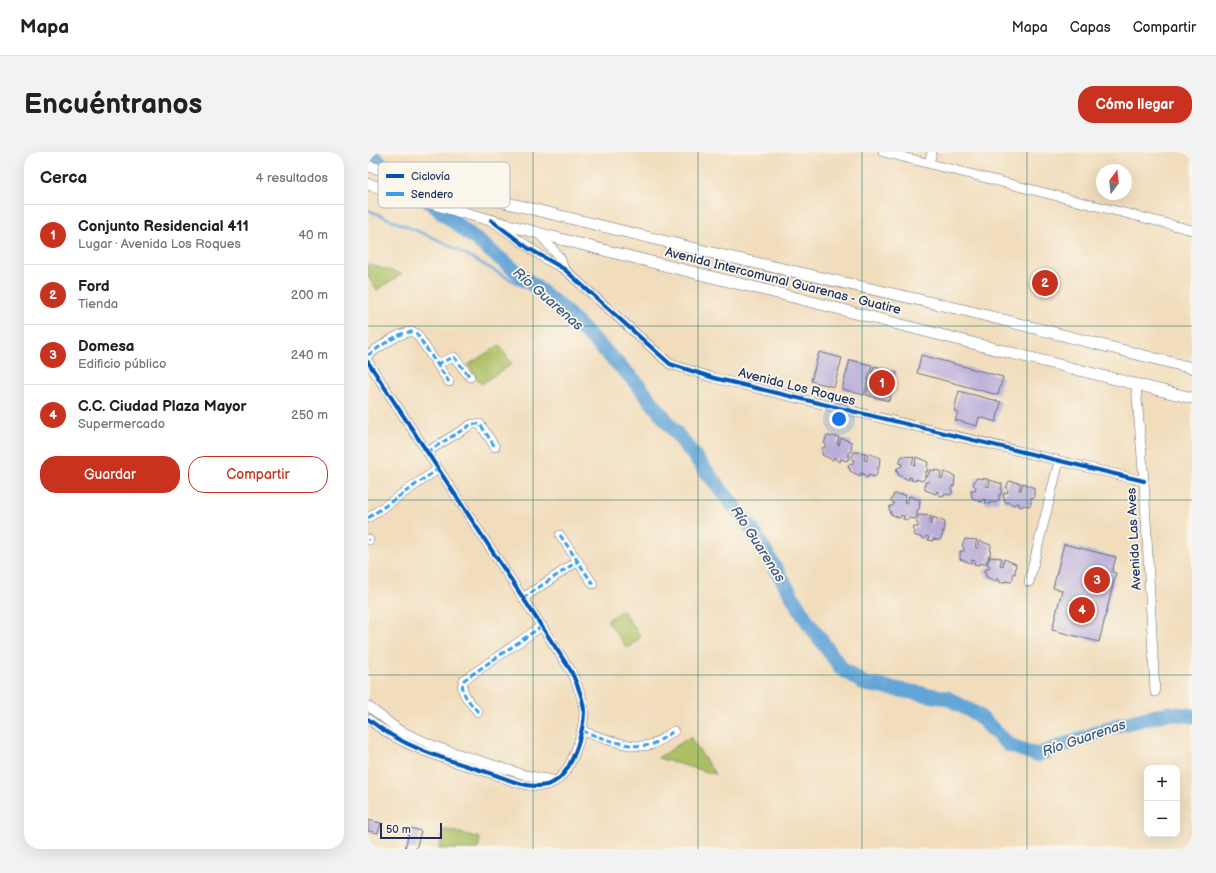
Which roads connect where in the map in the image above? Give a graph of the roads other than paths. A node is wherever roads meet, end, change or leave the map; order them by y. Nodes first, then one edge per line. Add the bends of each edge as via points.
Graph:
1 (883, 152) edge
2 (932, 152) edge
3 (929, 163) junction
4 (368, 166) edge
5 (378, 169) edge
6 (368, 184) edge
7 (378, 187) edge
8 (510, 204) edge
9 (450, 208) edge
10 (491, 220) junction
11 (1192, 230) edge
12 (538, 232) junction
13 (564, 269) junction
14 (368, 355) edge
15 (368, 362) edge
16 (437, 364) junction
17 (1192, 368) edge
18 (470, 377) dead end
19 (449, 382) dead end
20 (1136, 385) junction
21 (1192, 398) edge
22 (495, 447) dead end
23 (427, 452) junction
24 (1059, 461) junction
25 (438, 469) junction
26 (1144, 482) junction
27 (368, 518) edge
28 (560, 535) dead end
29 (578, 561) junction
30 (1029, 582) dead end
31 (593, 584) dead end
32 (523, 598) junction
33 (542, 626) junction
34 (1155, 692) dead end
35 (368, 706) edge
36 (478, 712) dead end
37 (368, 719) edge
38 (582, 731) junction
39 (674, 731) dead end
40 (555, 781) junction

1 - 3 street
2 - 3 street
3 - 11 street
4 - 5 main road, Avenida Intercomunal Guarenas - Guatire
6 - 7 main road, Avenida Intercomunal Guarenas - Guatire
8 - 17 main road, Avenida Intercomunal Guarenas - Guatire via 964,310
9 - 10 main road, Avenida Intercomunal Guarenas - Guatire
10 - 12 main road, Avenida Intercomunal Guarenas - Guatire
10 - 13 street, Avenida Los Roques via 528,248
12 - 13 street, Avenida Los Roques via 560,258
12 - 20 main road, Avenida Intercomunal Guarenas - Guatire
13 - 24 street, Avenida Los Roques via 670,364 714,378
14 - 16 street via 411,331 416,333
15 - 23 street
16 - 18 street via 454,357
16 - 19 street
20 - 21 main road, Avenida Intercomunal Guarenas - Guatire
20 - 26 street, Avenida Las Aves
22 - 23 street via 477,423
23 - 25 street
24 - 26 street, Avenida Los Roques
24 - 30 street
25 - 27 street
25 - 32 street
26 - 34 street, Avenida Las Aves
28 - 29 street
29 - 31 street
29 - 32 street
32 - 33 street
33 - 36 street via 464,680 462,690
33 - 38 street via 580,689 585,717
35 - 40 street via 398,730 437,747 525,775
37 - 40 street via 397,739 434,756 527,784 540,786
38 - 39 street via 612,741 645,746
38 - 40 street via 571,763 564,774

